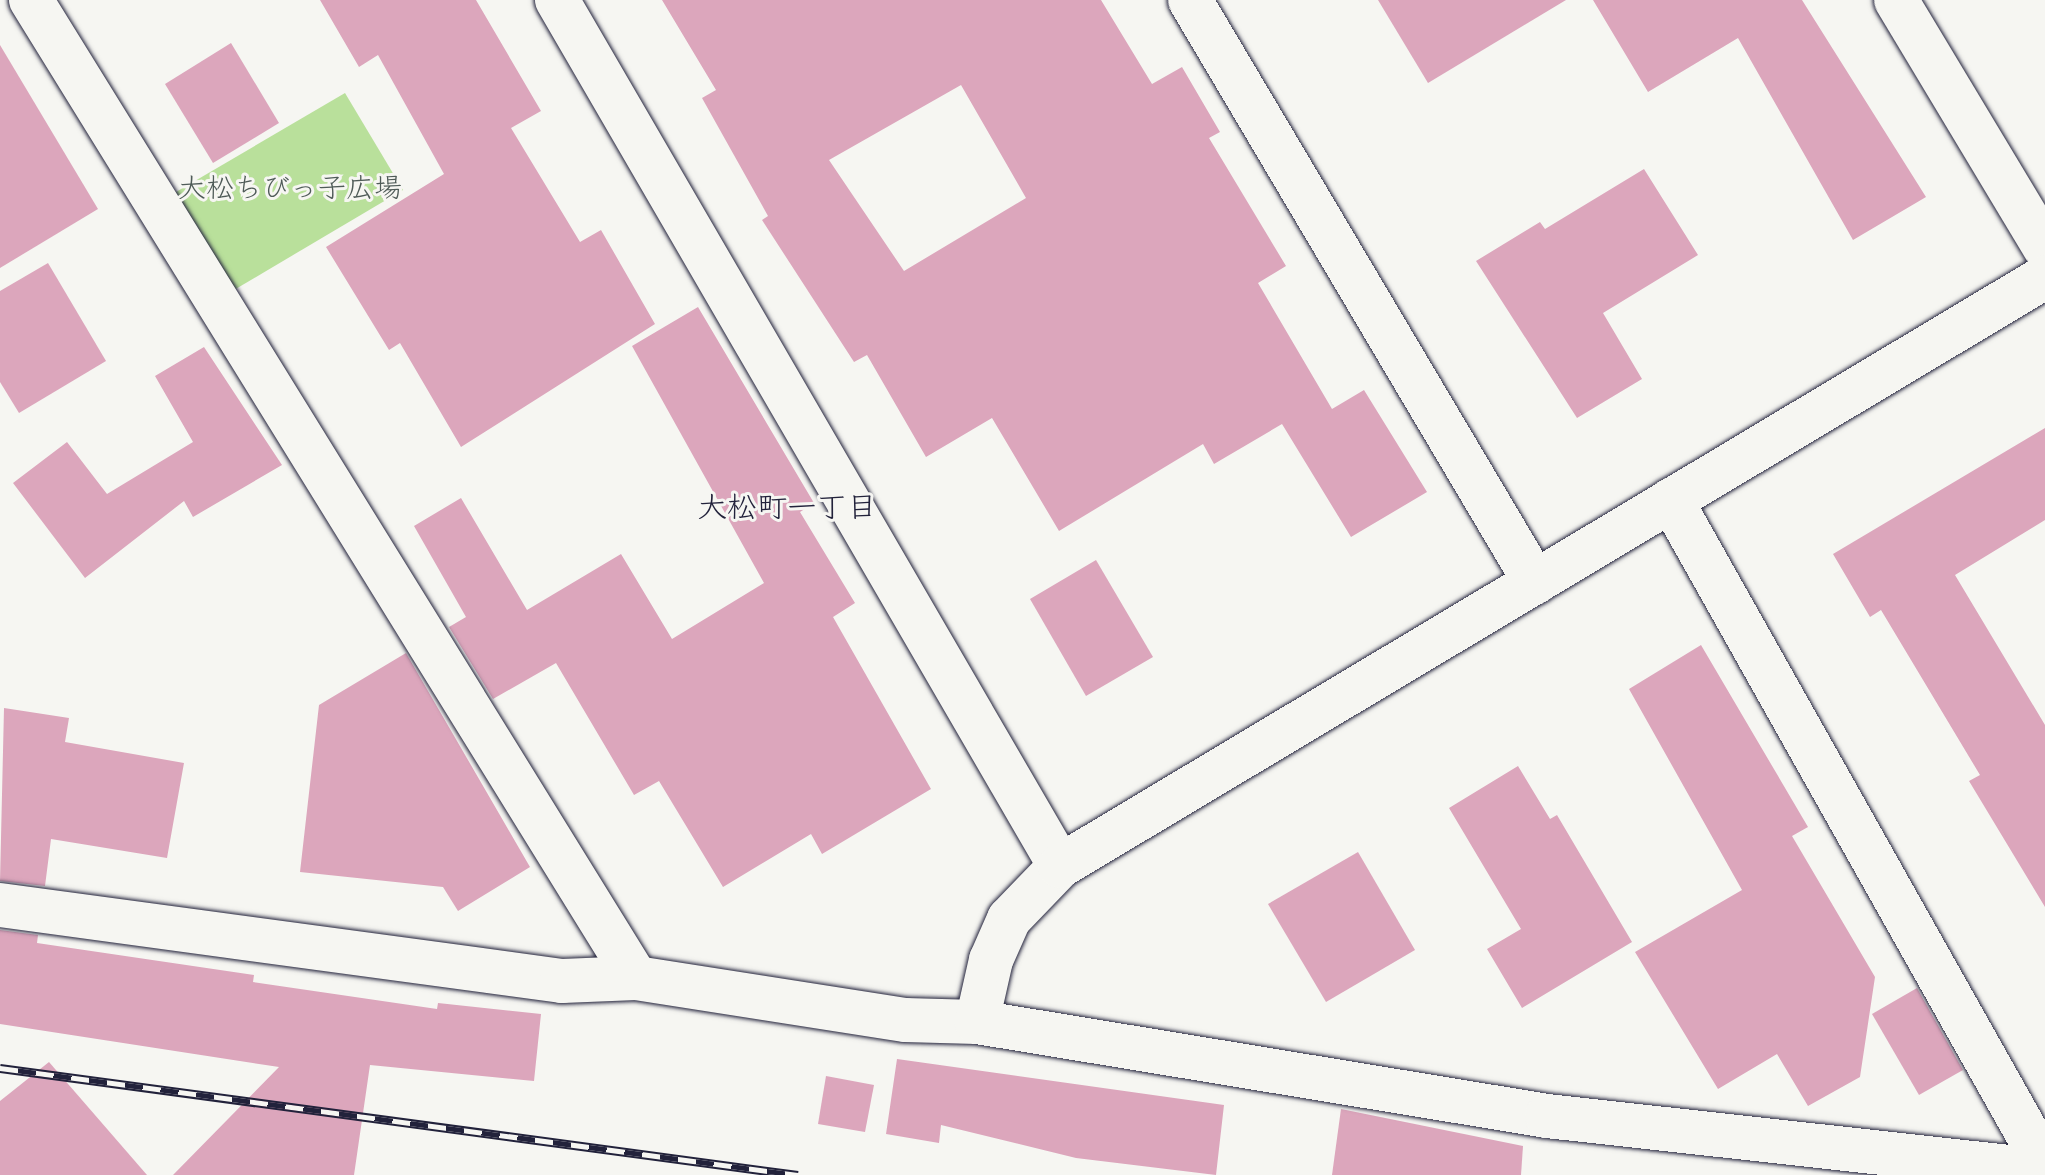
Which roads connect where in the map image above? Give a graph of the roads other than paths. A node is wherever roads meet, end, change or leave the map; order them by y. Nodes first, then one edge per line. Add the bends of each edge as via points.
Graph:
1 (31, 0) edge
2 (557, 0) edge
3 (1190, 0) edge
4 (1896, 0) edge
5 (2045, 248) edge
6 (2039, 295) edge
7 (1671, 500) junction
8 (1535, 582) junction
9 (1060, 866) junction
10 (0, 905) edge
11 (636, 978) junction
12 (977, 1022) junction
13 (2045, 1168) edge

1 - 11 street
2 - 9 street
3 - 8 street
4 - 5 street
6 - 7 street
7 - 8 street
7 - 13 street
8 - 9 street
9 - 12 street via 1009,919 991,960
10 - 11 street via 562,981
11 - 12 street via 905,1020
12 - 13 street via 1547,1116

